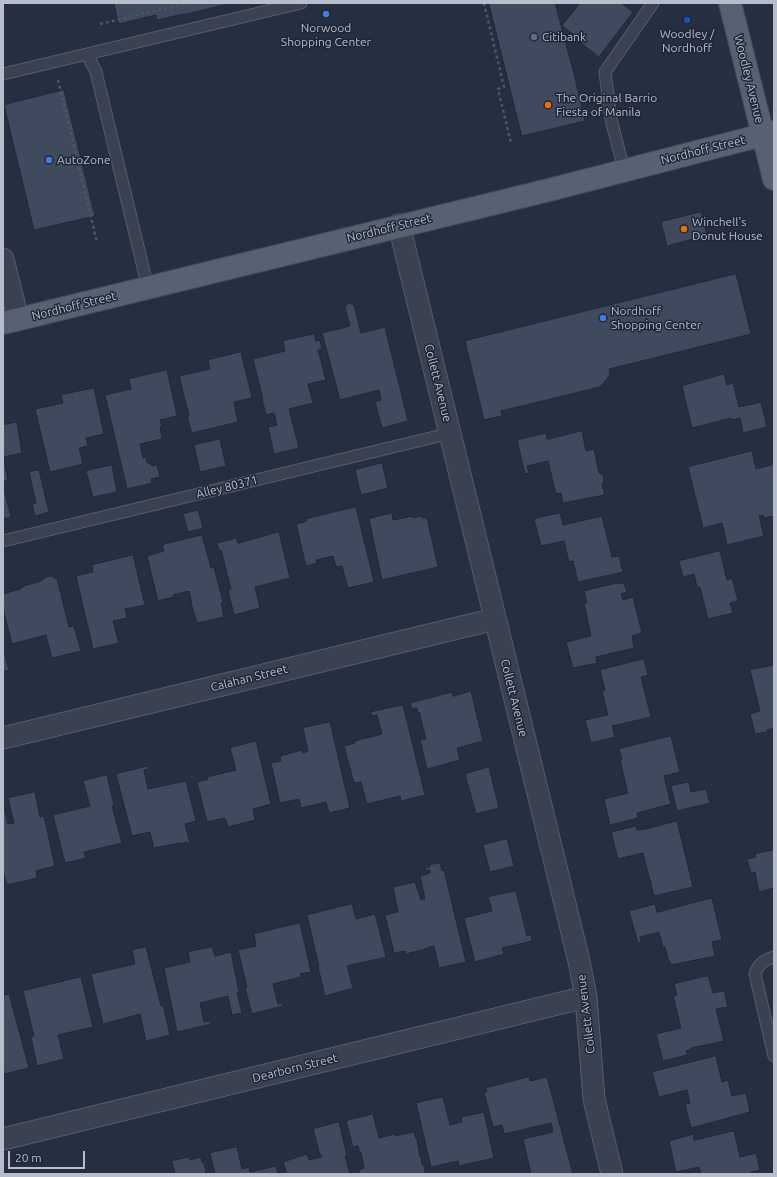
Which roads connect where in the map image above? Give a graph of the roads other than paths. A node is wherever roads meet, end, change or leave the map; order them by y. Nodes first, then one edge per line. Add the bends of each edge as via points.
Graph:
1 (301, 3) edge
2 (653, 3) edge
3 (730, 3) edge
4 (87, 54) junction
5 (3, 74) edge
6 (768, 133) edge
7 (624, 170) junction
8 (774, 179) edge
9 (400, 225) junction
10 (3, 259) edge
11 (148, 288) junction
12 (10, 321) edge
13 (451, 433) junction
14 (3, 541) edge
15 (495, 619) junction
16 (3, 738) edge
17 (774, 957) edge
18 (586, 997) junction
19 (774, 1056) edge
20 (3, 1139) edge
21 (612, 1174) edge

1 - 4 lane
2 - 7 lane via 605,72 610,119
3 - 6 main road, Woodley Avenue
4 - 5 lane
4 - 11 lane via 96,72
6 - 7 main road, Nordhoff Street
6 - 8 main road, Woodley Avenue
7 - 9 main road, Nordhoff Street
9 - 11 main road, Nordhoff Street
9 - 13 street, Collett Avenue
10 - 12 street
11 - 12 main road, Nordhoff Street
13 - 14 lane, Alley 80371
13 - 15 street, Collett Avenue
15 - 16 street, Calahan Street
15 - 18 street, Collett Avenue
17 - 19 lane via 758,965 755,974
18 - 20 street, Dearborn Street
18 - 21 street, Collett Avenue via 594,1099

